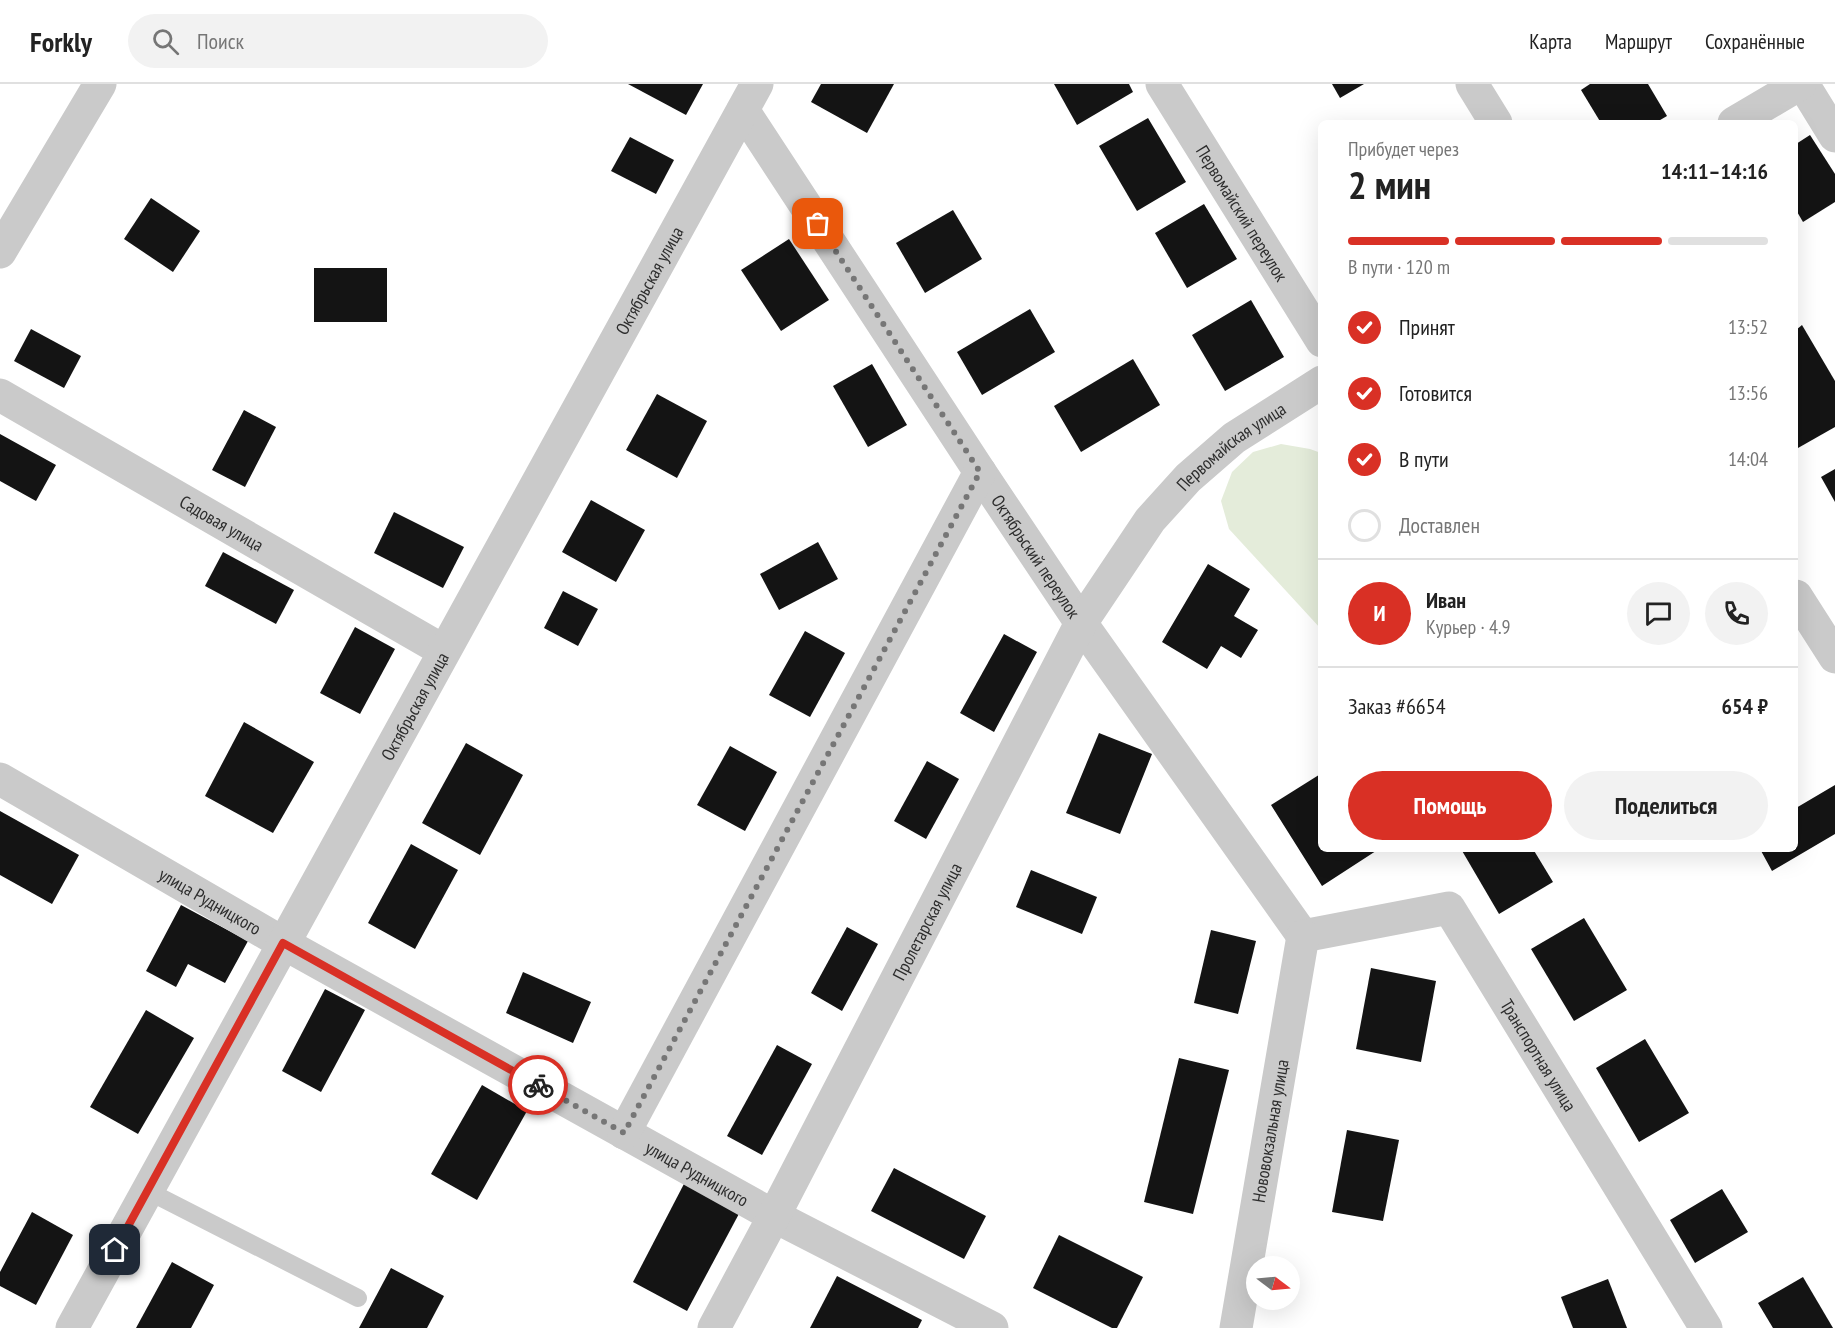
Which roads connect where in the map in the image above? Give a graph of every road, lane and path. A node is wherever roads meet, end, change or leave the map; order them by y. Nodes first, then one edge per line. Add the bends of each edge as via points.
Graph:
1 (100, 84) edge
2 (1162, 84) edge
3 (1472, 84) edge
4 (1801, 84) edge
5 (750, 97) edge
6 (1494, 120) edge
7 (1739, 120) edge
8 (1835, 136) edge
9 (1, 246) edge
10 (1318, 335) edge
11 (1318, 385) edge
12 (0, 394) edge
13 (980, 472) junction
14 (1150, 520) joint
15 (1798, 599) edge
16 (1081, 623) junction
17 (444, 651) junction
18 (1835, 657) edge
19 (0, 779) edge
20 (1303, 936) junction
21 (283, 943) junction
22 (624, 1133) junction
23 (148, 1191) junction
24 (774, 1216) junction
25 (358, 1298) dead end
26 (72, 1328) edge
27 (714, 1328) edge
28 (992, 1328) edge
29 (1236, 1328) edge
30 (1706, 1328) edge

1 - 9 street
2 - 10 street, Первомайский переулок
3 - 6 street
4 - 7 street
4 - 8 street
5 - 13 street, Октябрьский переулок
5 - 17 street, Октябрьская улица
11 - 14 street, Первомайская улица via 1234,438 1188,478
12 - 17 street, Садовая улица
13 - 16 street, Октябрьский переулок
13 - 22 street
14 - 16 street, Пролетарская улица
15 - 18 street
16 - 20 street, Октябрьский переулок
16 - 24 street, Пролетарская улица
17 - 21 street, Октябрьская улица
19 - 21 street, улица Рудницкого
20 - 29 street, Нововокзальная улица
20 - 30 street, Транспортная улица via 1449,908
21 - 22 street, улица Рудницкого
21 - 23 street, Октябрьская улица
22 - 24 street, улица Рудницкого
23 - 25 lane
23 - 26 street, Октябрьская улица
24 - 27 street, Пролетарская улица
24 - 28 street, улица Рудницкого

